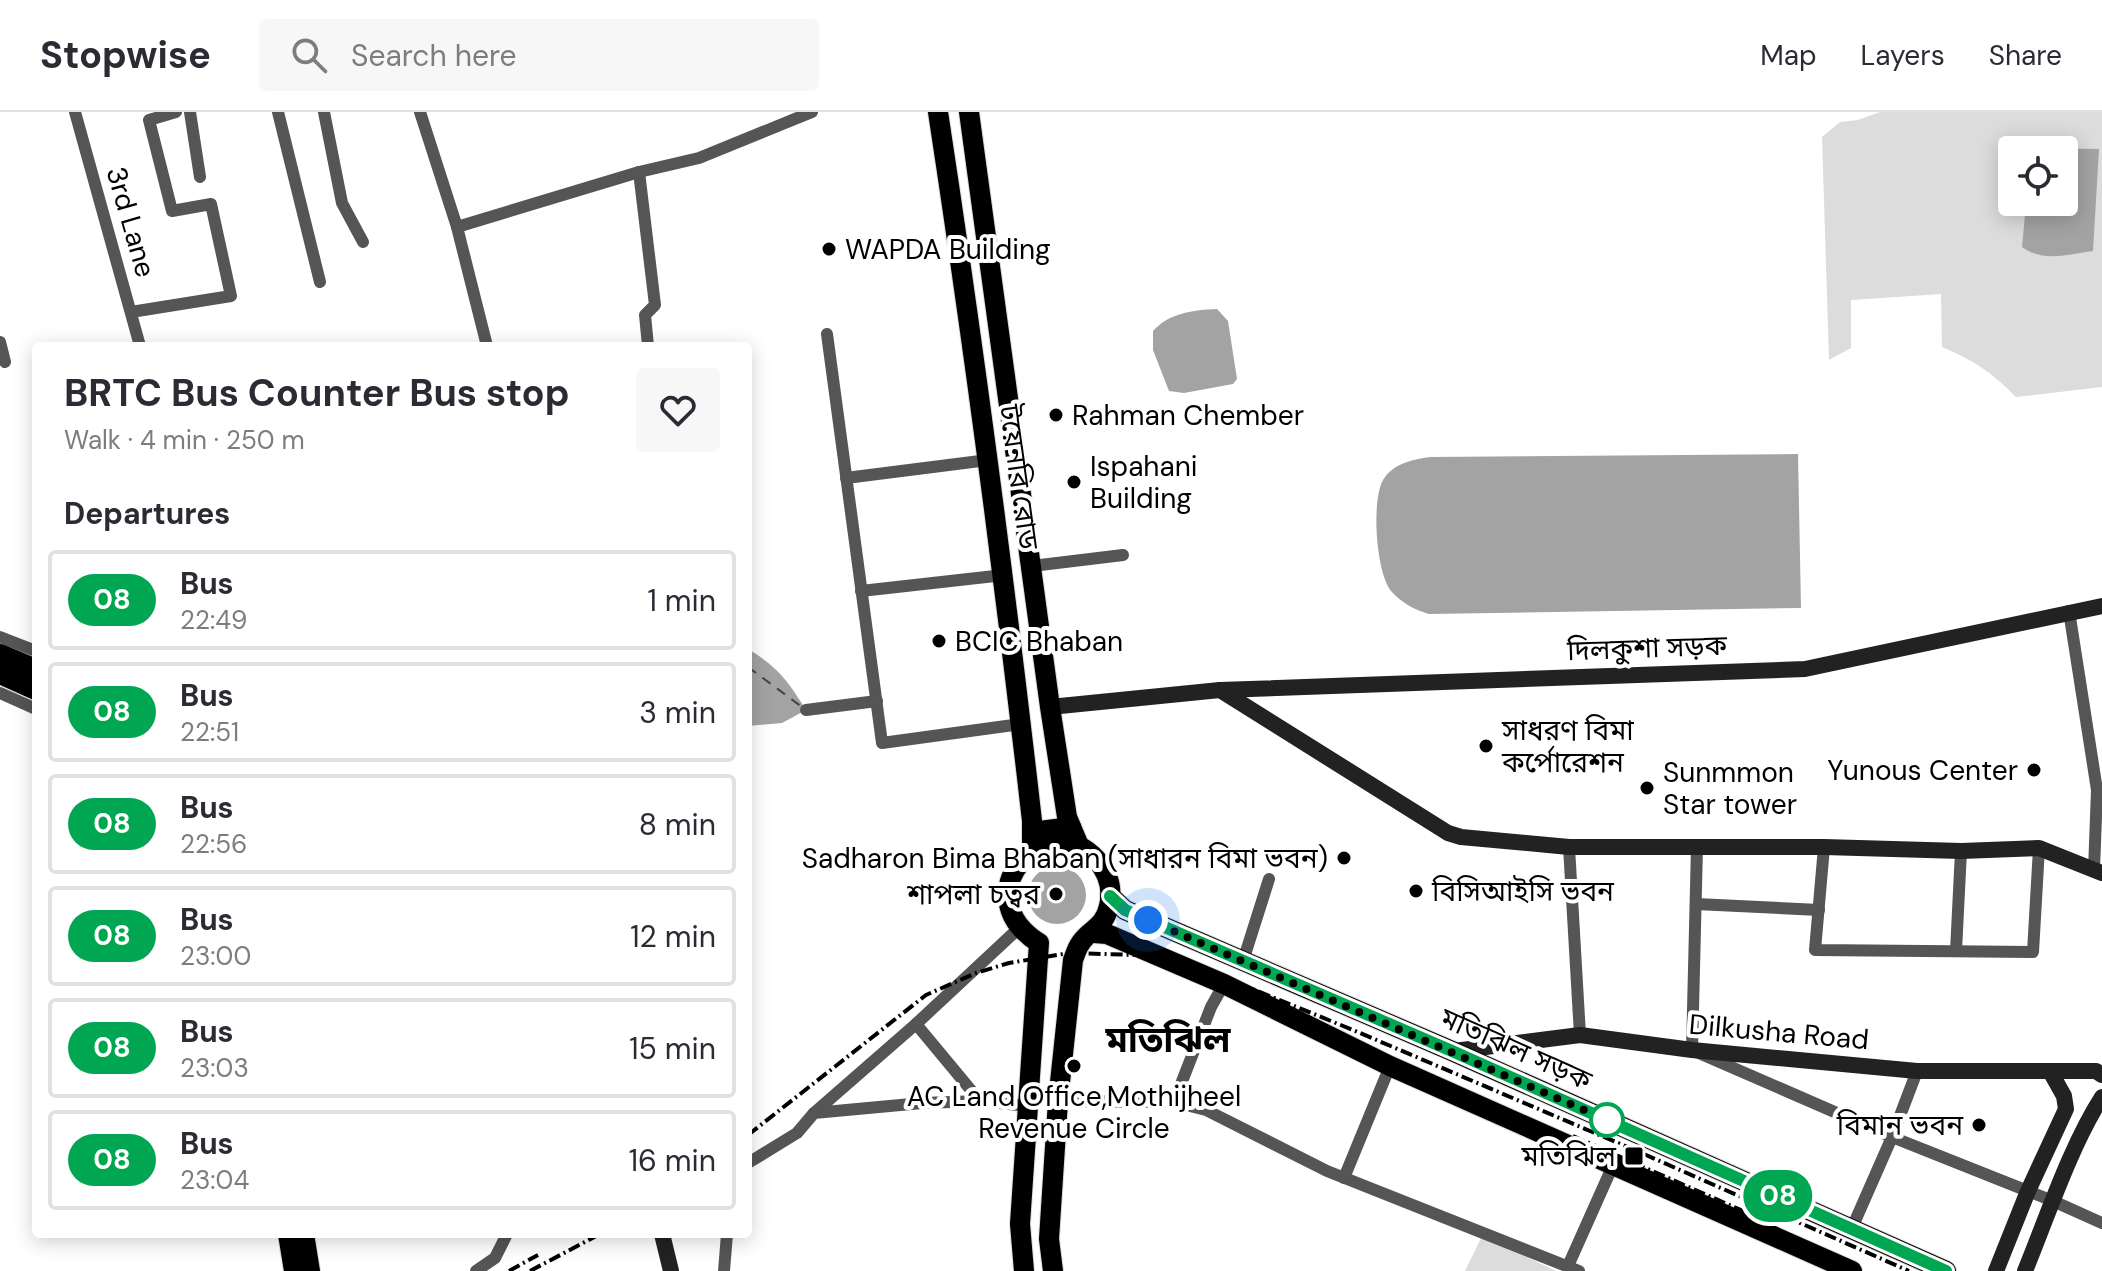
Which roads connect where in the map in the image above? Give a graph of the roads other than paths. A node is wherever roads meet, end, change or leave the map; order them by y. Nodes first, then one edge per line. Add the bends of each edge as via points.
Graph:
1 (75, 112) edge
2 (176, 112) edge
3 (190, 112) edge
4 (278, 112) edge
5 (324, 112) edge
6 (420, 112) edge
7 (812, 112) edge
8 (938, 112) edge
9 (969, 112) edge
10 (796, 115) edge
11 (639, 172) junction
12 (200, 177) dead end
13 (457, 227) junction
14 (363, 242) dead end
15 (320, 282) dead end
16 (131, 312) junction
17 (827, 334) dead end
18 (0, 342) edge
19 (139, 342) edge
20 (486, 342) edge
21 (648, 342) edge
22 (5, 362) dead end
23 (988, 460) junction
24 (846, 478) junction
25 (1123, 555) dead end
26 (1032, 566) junction
27 (1004, 575) junction
28 (861, 591) junction
29 (2102, 606) edge
30 (2069, 611) junction
31 (0, 637) edge
32 (32, 649) edge
33 (0, 654) edge
34 (32, 667) edge
35 (0, 674) edge
36 (32, 688) edge
37 (1220, 690) junction
38 (0, 693) edge
39 (877, 701) junction
40 (32, 707) edge
41 (1050, 707) junction
42 (806, 710) dead end
43 (1021, 724) junction
44 (2100, 790) edge
45 (1071, 827) junction
46 (1032, 842) junction
47 (1569, 847) junction
48 (1697, 847) junction
49 (1824, 847) junction
50 (1080, 848) junction
51 (2039, 848) junction
52 (1961, 851) junction
53 (2098, 872) edge
54 (1269, 879) dead end
55 (1110, 896) junction
56 (1696, 904) junction
57 (1819, 910) junction
58 (1019, 928) junction
59 (1088, 937) junction
60 (1956, 951) junction
61 (1243, 961) junction
62 (1224, 984) junction
63 (916, 1024) junction
64 (1580, 1035) junction
65 (1692, 1050) junction
66 (1452, 1051) junction
67 (1390, 1066) junction
68 (1917, 1071) junction
69 (2050, 1071) junction
70 (2100, 1072) edge
71 (2102, 1097) edge
72 (980, 1101) junction
73 (1058, 1101) junction
74 (1174, 1102) junction
75 (1027, 1106) junction
76 (814, 1113) junction
77 (1892, 1137) junction
78 (752, 1161) edge
79 (1614, 1163) junction
80 (1344, 1178) junction
81 (2028, 1191) junction
82 (2053, 1201) junction
83 (2102, 1223) edge
84 (1852, 1228) junction
85 (289, 1238) edge
86 (305, 1238) edge
87 (507, 1238) edge
88 (663, 1238) edge
89 (727, 1238) edge
90 (1573, 1268) edge
91 (1842, 1269) edge
92 (294, 1271) edge
93 (310, 1271) edge
94 (476, 1271) edge
95 (671, 1271) edge
96 (724, 1271) edge
97 (1024, 1271) edge
98 (1053, 1271) edge
99 (1946, 1271) edge
100 (1996, 1271) edge
101 (2025, 1271) edge

1 - 16 street, 3rd Lane
2 - 16 street via 149,120 172,211 211,204 231,296
3 - 12 street
4 - 15 street
5 - 14 street via 342,203
6 - 13 street
7 - 10 street
8 - 23 main road, টয়েনবি রোড
9 - 26 main road, টয়েনবি রোড
10 - 11 street via 699,158
11 - 13 street
11 - 21 street via 655,305 645,315
13 - 20 street
16 - 19 street, 3rd Lane
17 - 24 street
18 - 22 street
23 - 24 street
23 - 27 main road, টয়েনবি রোড
24 - 28 street
25 - 26 street
26 - 41 main road, টয়েনবি রোড
27 - 28 street
27 - 43 main road, টয়েনবি রোড
28 - 39 street
29 - 30 street, দিলকুশা সড়ক
30 - 37 street, দিলকুশা সড়ক via 1805,669
30 - 44 street
31 - 32 street
33 - 34 main road
35 - 36 main road
37 - 41 street, দিলকুশা সড়ক
37 - 47 street via 1448,833
38 - 40 street
39 - 42 street
39 - 43 street via 882,743
41 - 45 main road, টয়েনবি রোড
43 - 46 main road, টয়েনবি রোড
44 - 53 street
45 - 46 main road
45 - 50 main road, টয়েনবি রোড
46 - 50 main road
46 - 58 main road via 1009,884 1007,899
47 - 48 street
47 - 64 street
48 - 49 street
48 - 56 street
49 - 52 street
49 - 57 street
50 - 55 main road via 1102,866
51 - 52 street
51 - 53 street
51 - 60 street via 2033,952
52 - 60 street
54 - 61 street
55 - 59 main road via 1103,921
55 - 61 main road, মতিঝিল সড়ক via 1125,910
56 - 57 street
56 - 65 street
57 - 60 street via 1815,950
58 - 63 street
58 - 75 main road via 1039,943
59 - 62 main road via 1107,934
59 - 73 main road via 1073,960
61 - 66 main road, মতিঝিল সড়ক
62 - 67 main road
62 - 74 street
63 - 72 street
63 - 76 street
64 - 65 street, Dilkusha Road
64 - 66 street, Dilkusha Road
65 - 68 street, Dilkusha Road
65 - 77 street
66 - 84 main road, মতিঝিল সড়ক
67 - 79 main road
67 - 80 street
68 - 69 street, Dilkusha Road
68 - 77 street
69 - 70 street, Dilkusha Road
69 - 81 street via 2066,1109
71 - 82 street
72 - 75 street
72 - 76 street
73 - 74 street
73 - 98 main road via 1049,1239
74 - 80 street via 1206,1110
75 - 97 main road via 1020,1224
76 - 78 street via 797,1133
77 - 81 street
77 - 84 street
79 - 90 street
79 - 91 main road
80 - 90 street
81 - 82 street
81 - 100 street
82 - 83 street
82 - 101 street
84 - 99 main road, মতিঝিল সড়ক
85 - 92 main road
86 - 93 main road
87 - 94 street via 495,1258
88 - 95 street
89 - 96 street

